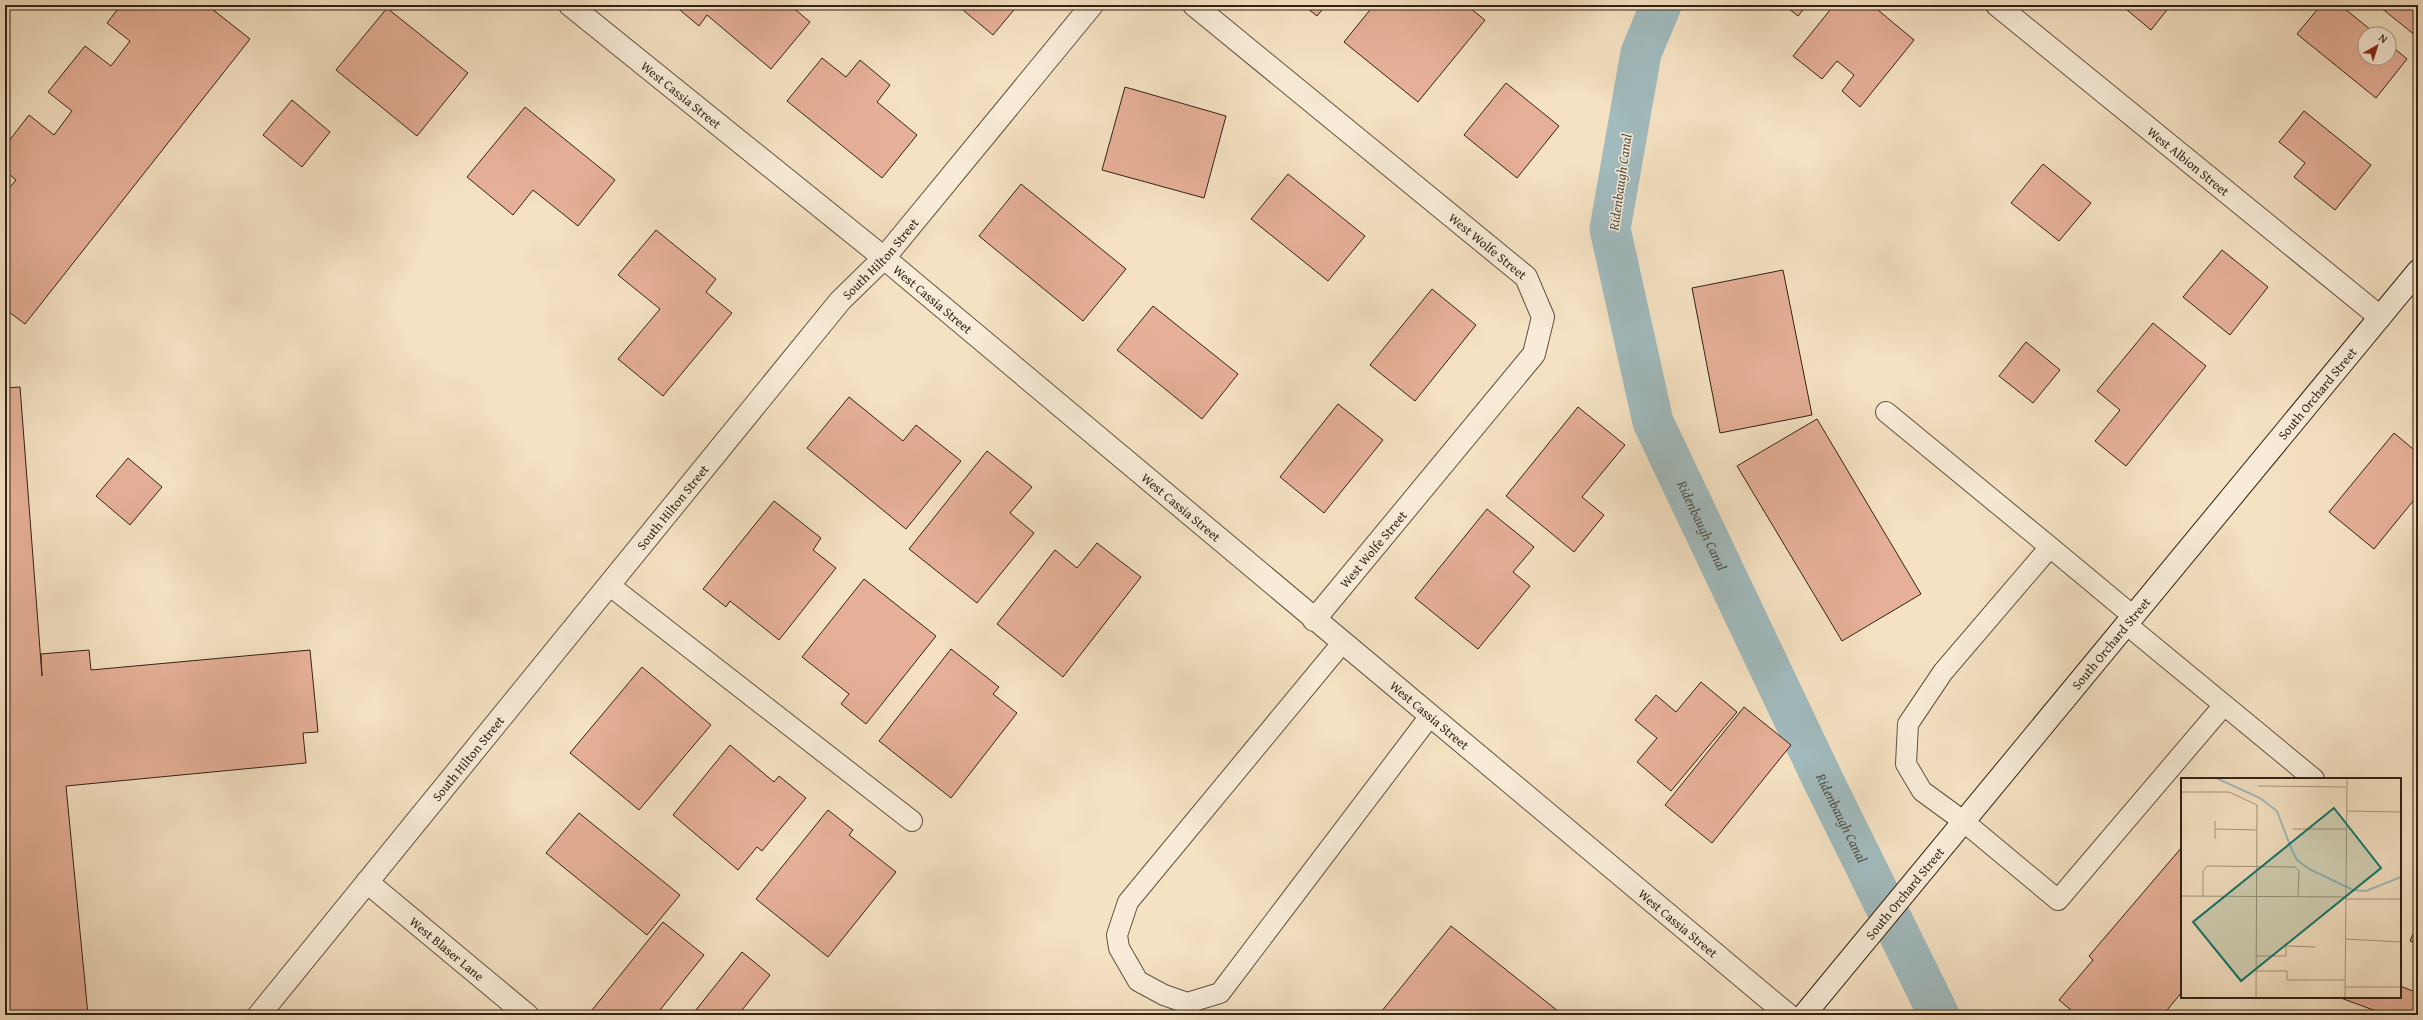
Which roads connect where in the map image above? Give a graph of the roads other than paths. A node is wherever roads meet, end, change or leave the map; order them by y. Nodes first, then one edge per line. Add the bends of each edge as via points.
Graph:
1 (570, 5) edge
2 (1092, 5) edge
3 (1194, 5) edge
4 (1997, 5) edge
5 (884, 258) junction
6 (2418, 271) edge
7 (2380, 316) junction
8 (1886, 412) dead end
9 (2050, 547) junction
10 (609, 585) junction
11 (1314, 620) junction
12 (2130, 620) junction
13 (1342, 642) junction
14 (2224, 705) junction
15 (1430, 716) junction
16 (2313, 778) edge
17 (912, 821) dead end
18 (1963, 821) junction
19 (367, 882) junction
20 (259, 1015) edge
21 (527, 1015) edge
22 (1788, 1015) edge
23 (1804, 1015) edge

1 - 5 street, West Cassia Street
2 - 5 street, South Hilton Street
3 - 11 street, West Wolfe Street via 1526,277 1542,317 1534,354
4 - 7 street, West Albion Street
5 - 10 street, South Hilton Street via 840,301
5 - 11 street, West Cassia Street
6 - 7 street, South Orchard Street
7 - 12 street, South Orchard Street
8 - 9 lane
9 - 12 lane
9 - 18 lane via 1943,672 1908,724 1906,764 1922,791
10 - 17 lane
10 - 19 street, South Hilton Street
11 - 13 street, West Cassia Street
12 - 14 lane
12 - 18 street, South Orchard Street
13 - 15 street, West Cassia Street
13 - 15 lane via 1128,902 1117,935 1119,948 1138,981 1164,995 1187,1003 1220,992
14 - 16 lane
14 - 18 lane via 2058,900
15 - 22 street, West Cassia Street
18 - 23 street, South Orchard Street
19 - 20 street, South Hilton Street
19 - 21 street, West Blaser Lane

